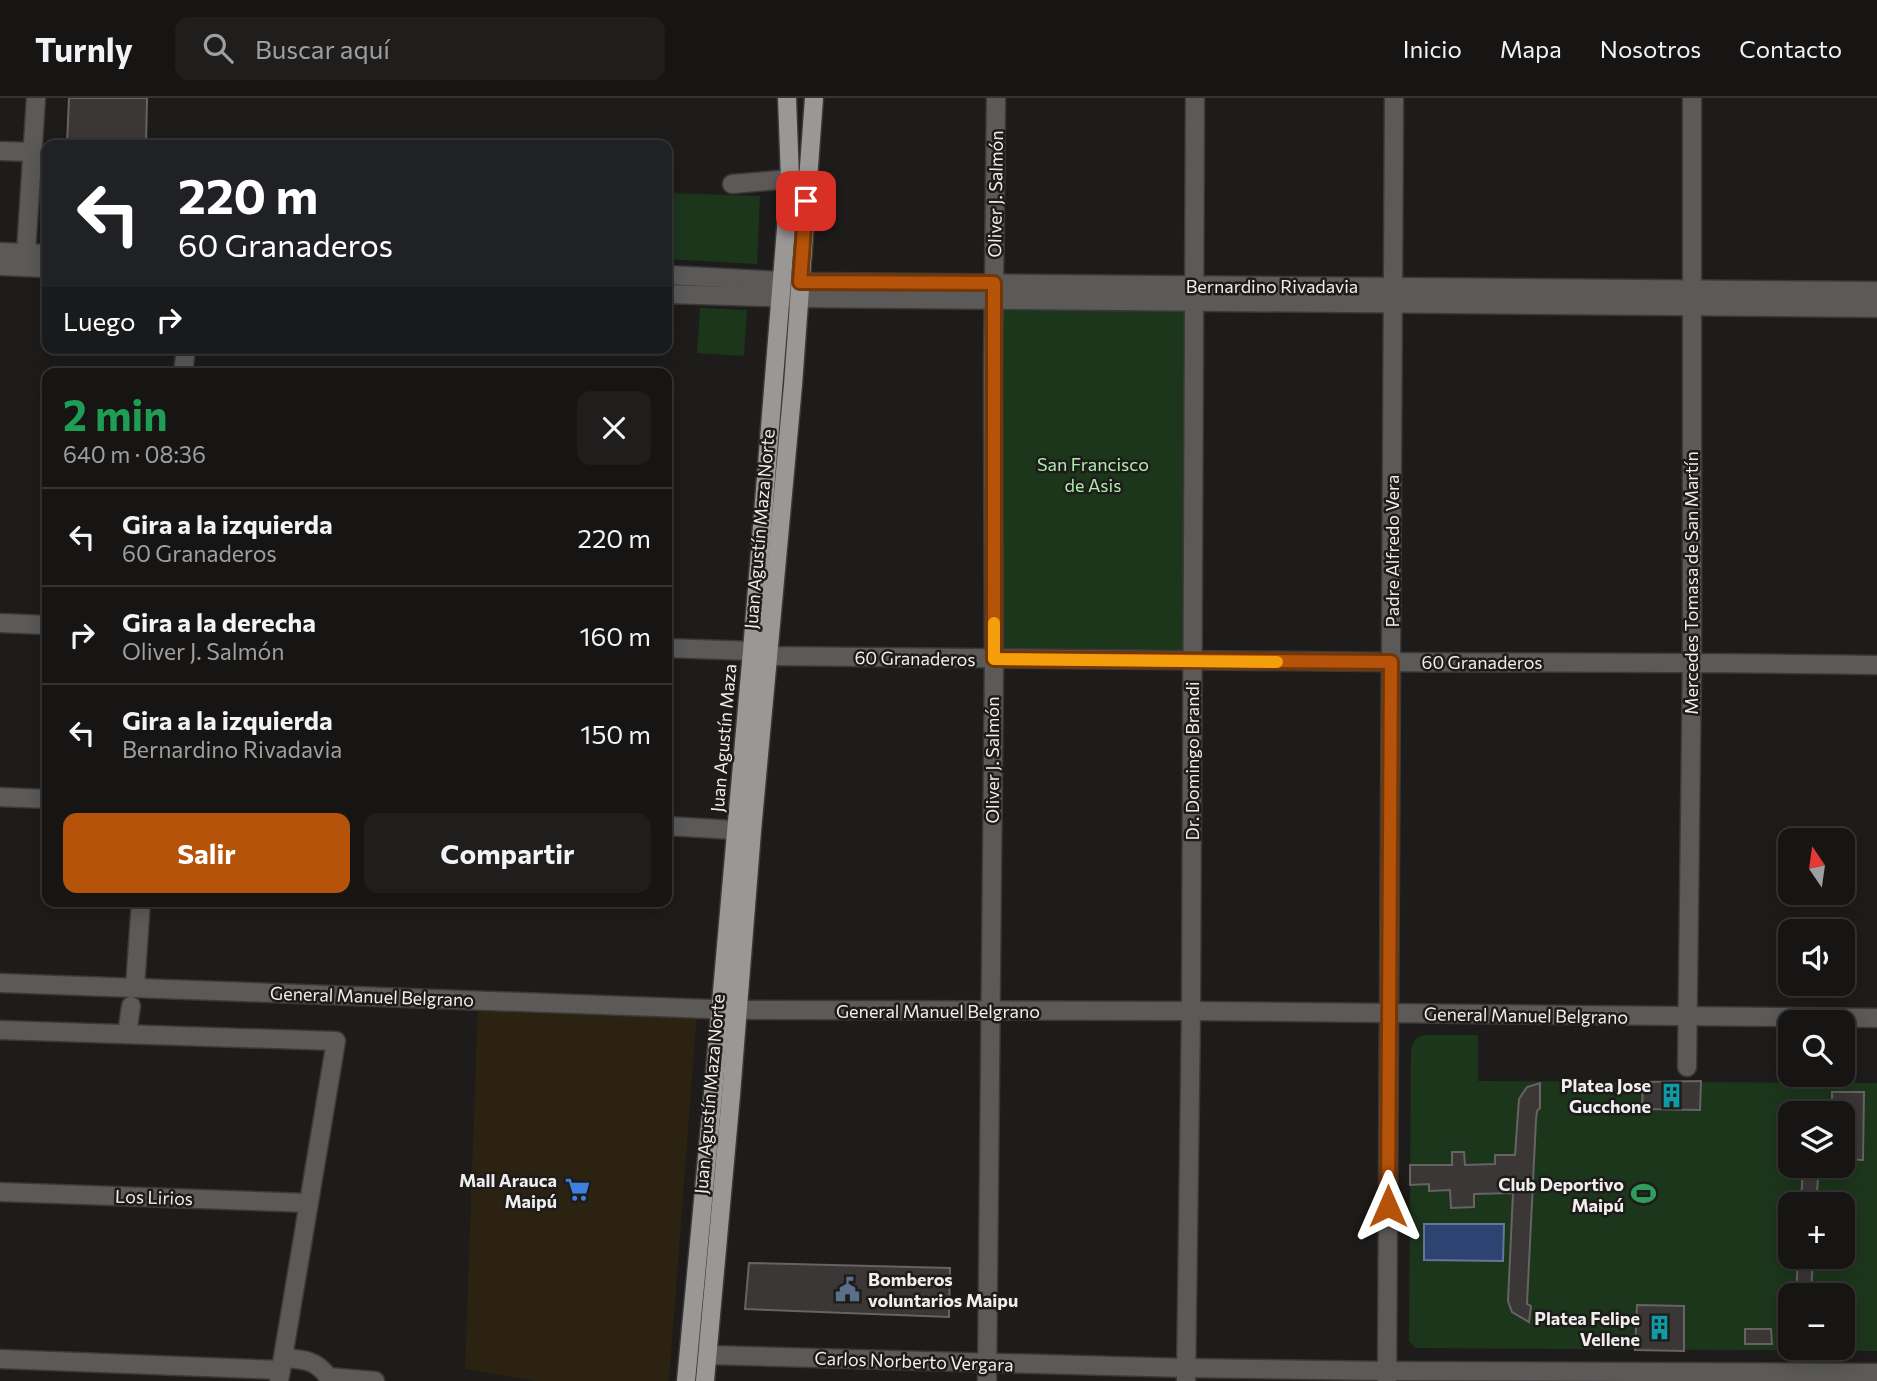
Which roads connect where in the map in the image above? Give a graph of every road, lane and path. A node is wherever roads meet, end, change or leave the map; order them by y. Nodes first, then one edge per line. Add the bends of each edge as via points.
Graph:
1 (36, 98) edge
2 (787, 98) edge
3 (812, 98) edge
4 (996, 98) edge
5 (1195, 98) edge
6 (1394, 98) edge
7 (1692, 98) edge
8 (0, 151) edge
9 (32, 152) junction
10 (790, 179) junction
11 (732, 184) dead end
12 (0, 252) edge
13 (42, 255) edge
14 (25, 260) junction
15 (0, 266) edge
16 (42, 266) edge
17 (672, 276) edge
18 (781, 289) junction
19 (800, 290) junction
20 (1877, 291) edge
21 (994, 292) junction
22 (1194, 293) junction
23 (672, 294) edge
24 (1393, 295) junction
25 (1692, 298) junction
26 (1877, 309) edge
27 (0, 623) edge
28 (42, 625) edge
29 (672, 648) edge
30 (760, 654) junction
31 (994, 659) junction
32 (1193, 661) junction
33 (1391, 662) junction
34 (1692, 662) junction
35 (1877, 665) edge
36 (0, 797) edge
37 (42, 799) edge
38 (672, 826) edge
39 (744, 830) junction
40 (141, 907) edge
41 (0, 983) edge
42 (135, 987) junction
43 (131, 1006) dead end
44 (729, 1010) junction
45 (990, 1011) junction
46 (1191, 1011) junction
47 (1389, 1013) junction
48 (1688, 1017) junction
49 (1877, 1018) edge
50 (0, 1030) edge
51 (127, 1034) junction
52 (1687, 1068) dead end
53 (0, 1192) edge
54 (309, 1203) junction
55 (708, 1355) junction
56 (0, 1359) edge
57 (281, 1370) edge
58 (987, 1372) edge
59 (1877, 1373) edge
60 (1186, 1375) edge
61 (1387, 1376) edge
62 (1681, 1377) edge
63 (328, 1379) edge
64 (375, 1381) edge
65 (686, 1381) edge
66 (705, 1381) edge

1 - 9 street
2 - 10 main road, Juan Agustín Maza
3 - 19 main road, Juan Agustín Maza Norte
4 - 21 street, Oliver J. Salmón
5 - 22 street, Dr. Domingo Brandi
6 - 24 street, Padre Alfredo Vera
7 - 25 street, Mercedes Tomasa de San Martín
8 - 9 street
9 - 14 street
10 - 11 street
10 - 18 main road, Juan Agustín Maza
12 - 14 street
13 - 14 street
14 - 15 street
14 - 16 street
17 - 18 street, Bernardino Rivadavia
18 - 19 street, Bernardino Rivadavia
18 - 23 street, Bernardino Rivadavia
18 - 30 main road, Juan Agustín Maza
19 - 21 street, Bernardino Rivadavia
19 - 30 main road, Juan Agustín Maza Norte
20 - 25 street, Bernardino Rivadavia
21 - 22 street, Bernardino Rivadavia
21 - 31 street, Oliver J. Salmón
22 - 24 street, Bernardino Rivadavia
22 - 32 street, Dr. Domingo Brandi
24 - 25 street, Bernardino Rivadavia
24 - 33 street, Padre Alfredo Vera
25 - 26 street, Bernardino Rivadavia
25 - 34 street, Mercedes Tomasa de San Martín
27 - 28 street
29 - 30 street, 60 Granaderos
30 - 31 street, 60 Granaderos
30 - 39 main road, Juan Agustín Maza Norte
31 - 32 street, 60 Granaderos
31 - 45 street, Oliver J. Salmón
32 - 33 street, 60 Granaderos
32 - 46 street, Dr. Domingo Brandi
33 - 34 street, 60 Granaderos
33 - 47 street, Padre Alfredo Vera
34 - 35 street, 60 Granaderos
34 - 48 street, Mercedes Tomasa de San Martín
36 - 37 street
38 - 39 street
39 - 44 main road, Juan Agustín Maza Norte
40 - 42 street
41 - 42 street, General Manuel Belgrano
42 - 44 street, General Manuel Belgrano
43 - 51 street
44 - 45 street, General Manuel Belgrano
44 - 55 main road, Juan Agustín Maza Norte
44 - 65 main road
45 - 46 street, General Manuel Belgrano
45 - 58 street, Oliver J. Salmón
46 - 47 street, General Manuel Belgrano
46 - 60 street, Dr. Domingo Brandi
47 - 48 street, General Manuel Belgrano
47 - 61 street, Padre Alfredo Vera
48 - 49 street, General Manuel Belgrano
48 - 52 street, Mercedes Tomasa de San Martín
50 - 51 street
51 - 54 street via 336,1041
53 - 54 street, Los Lirios
54 - 57 street
55 - 58 street, Carlos Norberto Vergara
55 - 66 main road, Juan Agustín Maza Norte
56 - 57 street
57 - 63 street via 314,1363
58 - 60 street, Carlos Norberto Vergara
59 - 62 street, Carlos Norberto Vergara
60 - 61 street, Carlos Norberto Vergara
61 - 62 street, Carlos Norberto Vergara
63 - 64 street

